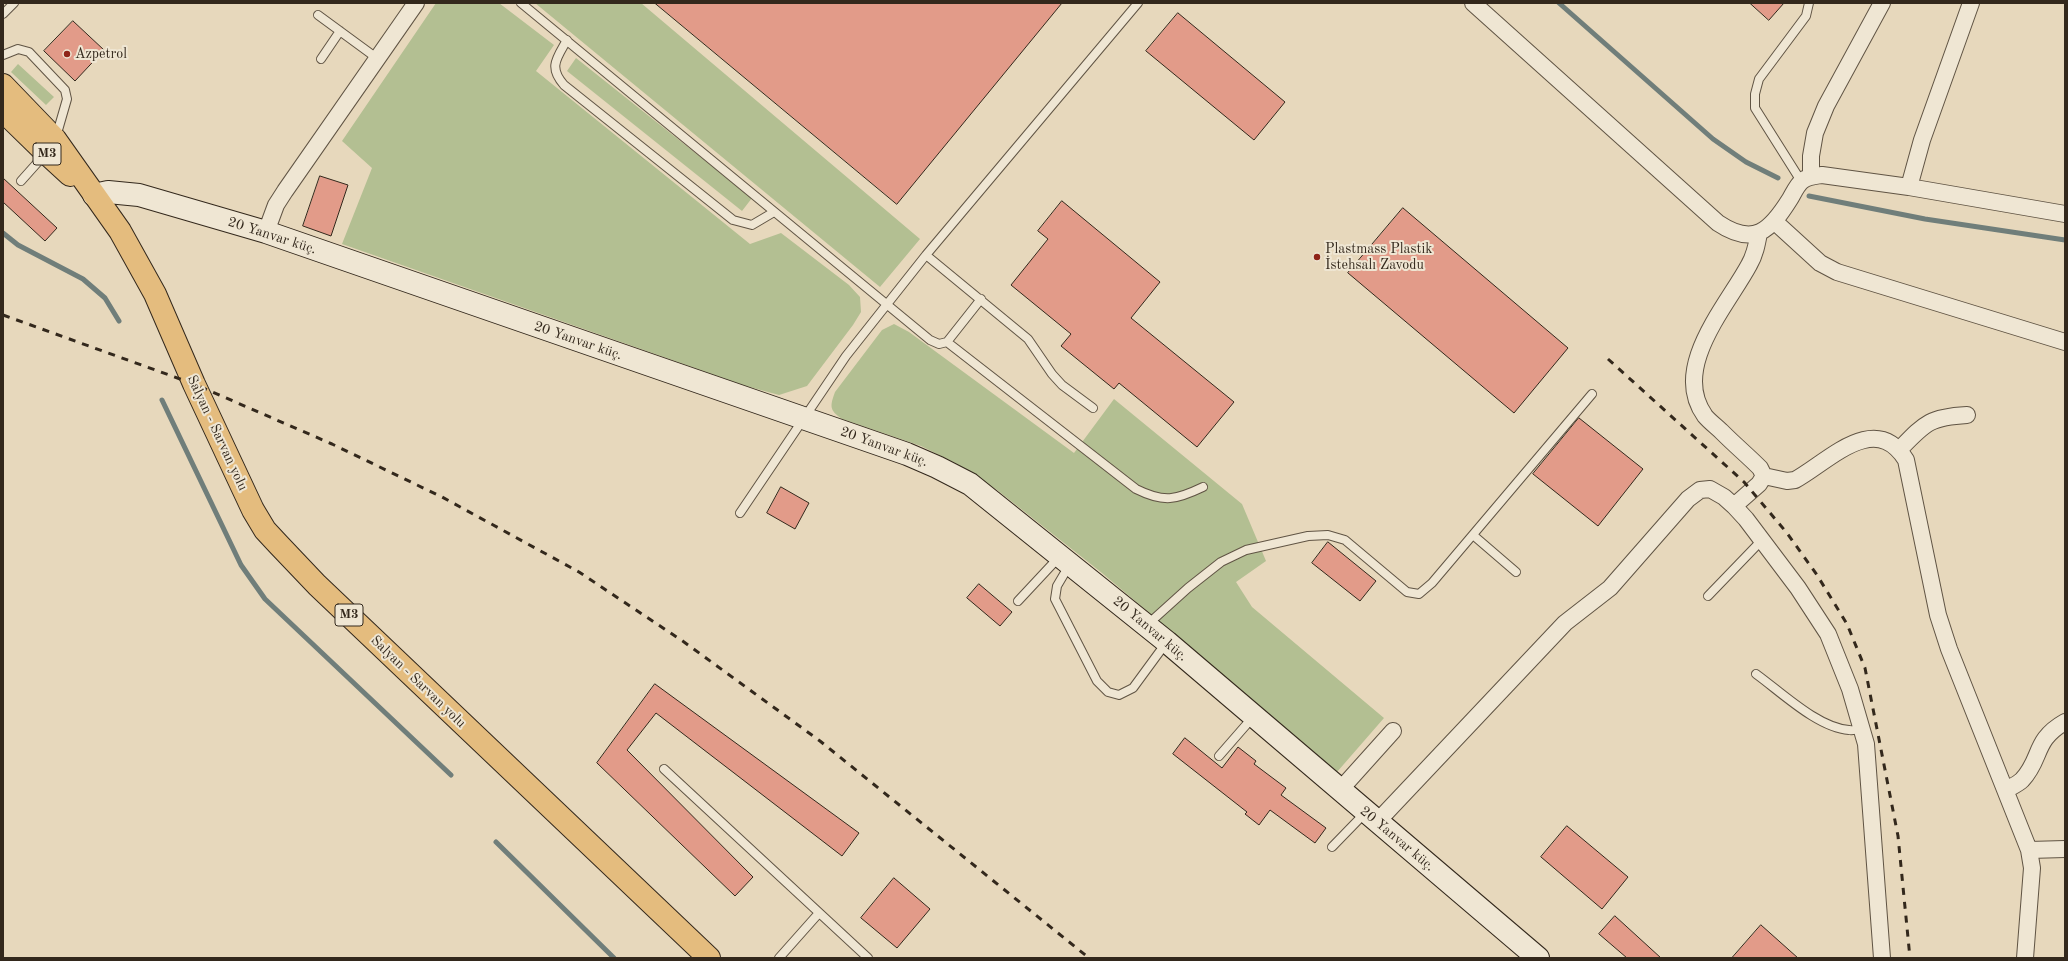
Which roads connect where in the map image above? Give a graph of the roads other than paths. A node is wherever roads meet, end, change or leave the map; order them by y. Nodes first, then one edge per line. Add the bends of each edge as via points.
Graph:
1 (14, 3) edge
2 (416, 3) edge
3 (521, 3) edge
4 (1138, 3) edge
5 (1473, 3) edge
6 (1809, 3) edge
7 (1882, 3) edge
8 (1971, 3) edge
9 (3, 14) edge
10 (318, 15) dead end
11 (340, 31) junction
12 (567, 40) junction
13 (3, 55) edge
14 (321, 59) dead end
15 (378, 59) junction
16 (3, 85) edge
17 (4, 112) edge
18 (51, 146) junction
19 (1806, 179) junction
20 (21, 181) dead end
21 (1909, 187) junction
22 (94, 195) junction
23 (774, 212) junction
24 (2065, 214) edge
25 (1774, 221) junction
26 (266, 232) junction
27 (1759, 233) junction
28 (926, 255) junction
29 (981, 299) junction
30 (886, 305) junction
31 (947, 342) junction
32 (2065, 342) edge
33 (1592, 394) dead end
34 (1093, 408) dead end
35 (1967, 414) dead end
36 (803, 419) junction
37 (1900, 449) junction
38 (1764, 476) junction
39 (1204, 487) dead end
40 (1734, 506) junction
41 (740, 513) dead end
42 (1472, 535) junction
43 (1762, 540) junction
44 (1065, 560) junction
45 (1516, 572) dead end
46 (1708, 596) dead end
47 (1018, 601) dead end
48 (1146, 625) junction
49 (1167, 642) junction
50 (1756, 674) dead end
51 (1254, 716) junction
52 (2065, 722) edge
53 (1861, 728) junction
54 (1393, 731) dead end
55 (1219, 756) dead end
56 (664, 769) dead end
57 (1340, 790) junction
58 (2006, 790) junction
59 (1371, 817) junction
60 (1332, 847) dead end
61 (2065, 849) edge
62 (2029, 850) junction
63 (819, 913) junction
64 (709, 958) edge
65 (779, 958) edge
66 (868, 958) edge
67 (1538, 958) edge
68 (1882, 958) edge
69 (2025, 958) edge

1 - 9 lane
2 - 15 street
3 - 12 lane
4 - 28 lane
5 - 27 street via 1718,223 1731,232 1744,236
6 - 19 lane via 1806,16 1759,79 1754,94 1755,108
7 - 19 street via 1826,106 1815,133
8 - 21 street via 1922,140
10 - 11 lane
11 - 14 lane
11 - 15 lane
12 - 23 lane
12 - 23 lane via 555,62 556,76 564,85 733,220 752,225
13 - 18 lane via 18,49 29,52 65,90 67,99
15 - 26 street via 285,191 276,205
16 - 18 main road
17 - 18 main road, M3
18 - 20 lane
18 - 22 main road, M3
19 - 21 street via 1822,175
19 - 25 street
21 - 24 street
22 - 26 street, 20 Yanvar küç. via 114,192 140,195
22 - 64 main road, Salyan - Sarvan yolu / M3 via 120,231 155,294 242,490 265,530 317,585
23 - 30 lane
25 - 27 street
25 - 32 street via 1820,263 1837,272
26 - 36 street, 20 Yanvar küç.
27 - 38 street via 1750,264 1706,337 1693,377 1698,404 1706,416 1760,468
28 - 29 lane
28 - 30 lane
29 - 31 lane
29 - 34 lane via 1028,339 1062,385
30 - 31 lane via 930,340 939,344
30 - 36 lane via 846,356
31 - 39 lane via 1136,489 1152,497 1171,498
33 - 42 lane
35 - 37 street via 1942,416 1928,422
36 - 41 lane
36 - 44 street, 20 Yanvar küç. via 907,454 970,484
37 - 38 street via 1888,442 1872,439 1857,441 1841,448 1795,480 1787,481
37 - 58 street via 1906,460 1938,615 1949,649
38 - 40 street via 1759,484
40 - 43 street
40 - 59 street via 1710,488 1700,490 1688,499 1610,588 1565,623
42 - 45 lane
42 - 48 lane via 1432,584 1419,594 1407,592 1345,540 1328,535 1308,536 1246,550 1221,562
43 - 46 lane
43 - 53 street via 1828,634 1850,689
44 - 47 lane
44 - 48 street, 20 Yanvar küç.
44 - 49 lane via 1055,599 1097,681 1108,692 1119,695 1133,688
48 - 49 street, 20 Yanvar küç.
49 - 51 street, 20 Yanvar küç.
50 - 53 lane via 1814,718 1849,730
51 - 55 lane
51 - 57 street, 20 Yanvar küç.
52 - 58 street via 2045,736 2027,773 2021,781
53 - 68 street via 1866,744
54 - 57 street
56 - 63 lane
57 - 59 street, 20 Yanvar küç.
58 - 62 street
59 - 60 lane
59 - 67 street, 20 Yanvar küç.
61 - 62 street
62 - 69 street via 2032,868
63 - 65 lane
63 - 66 lane

